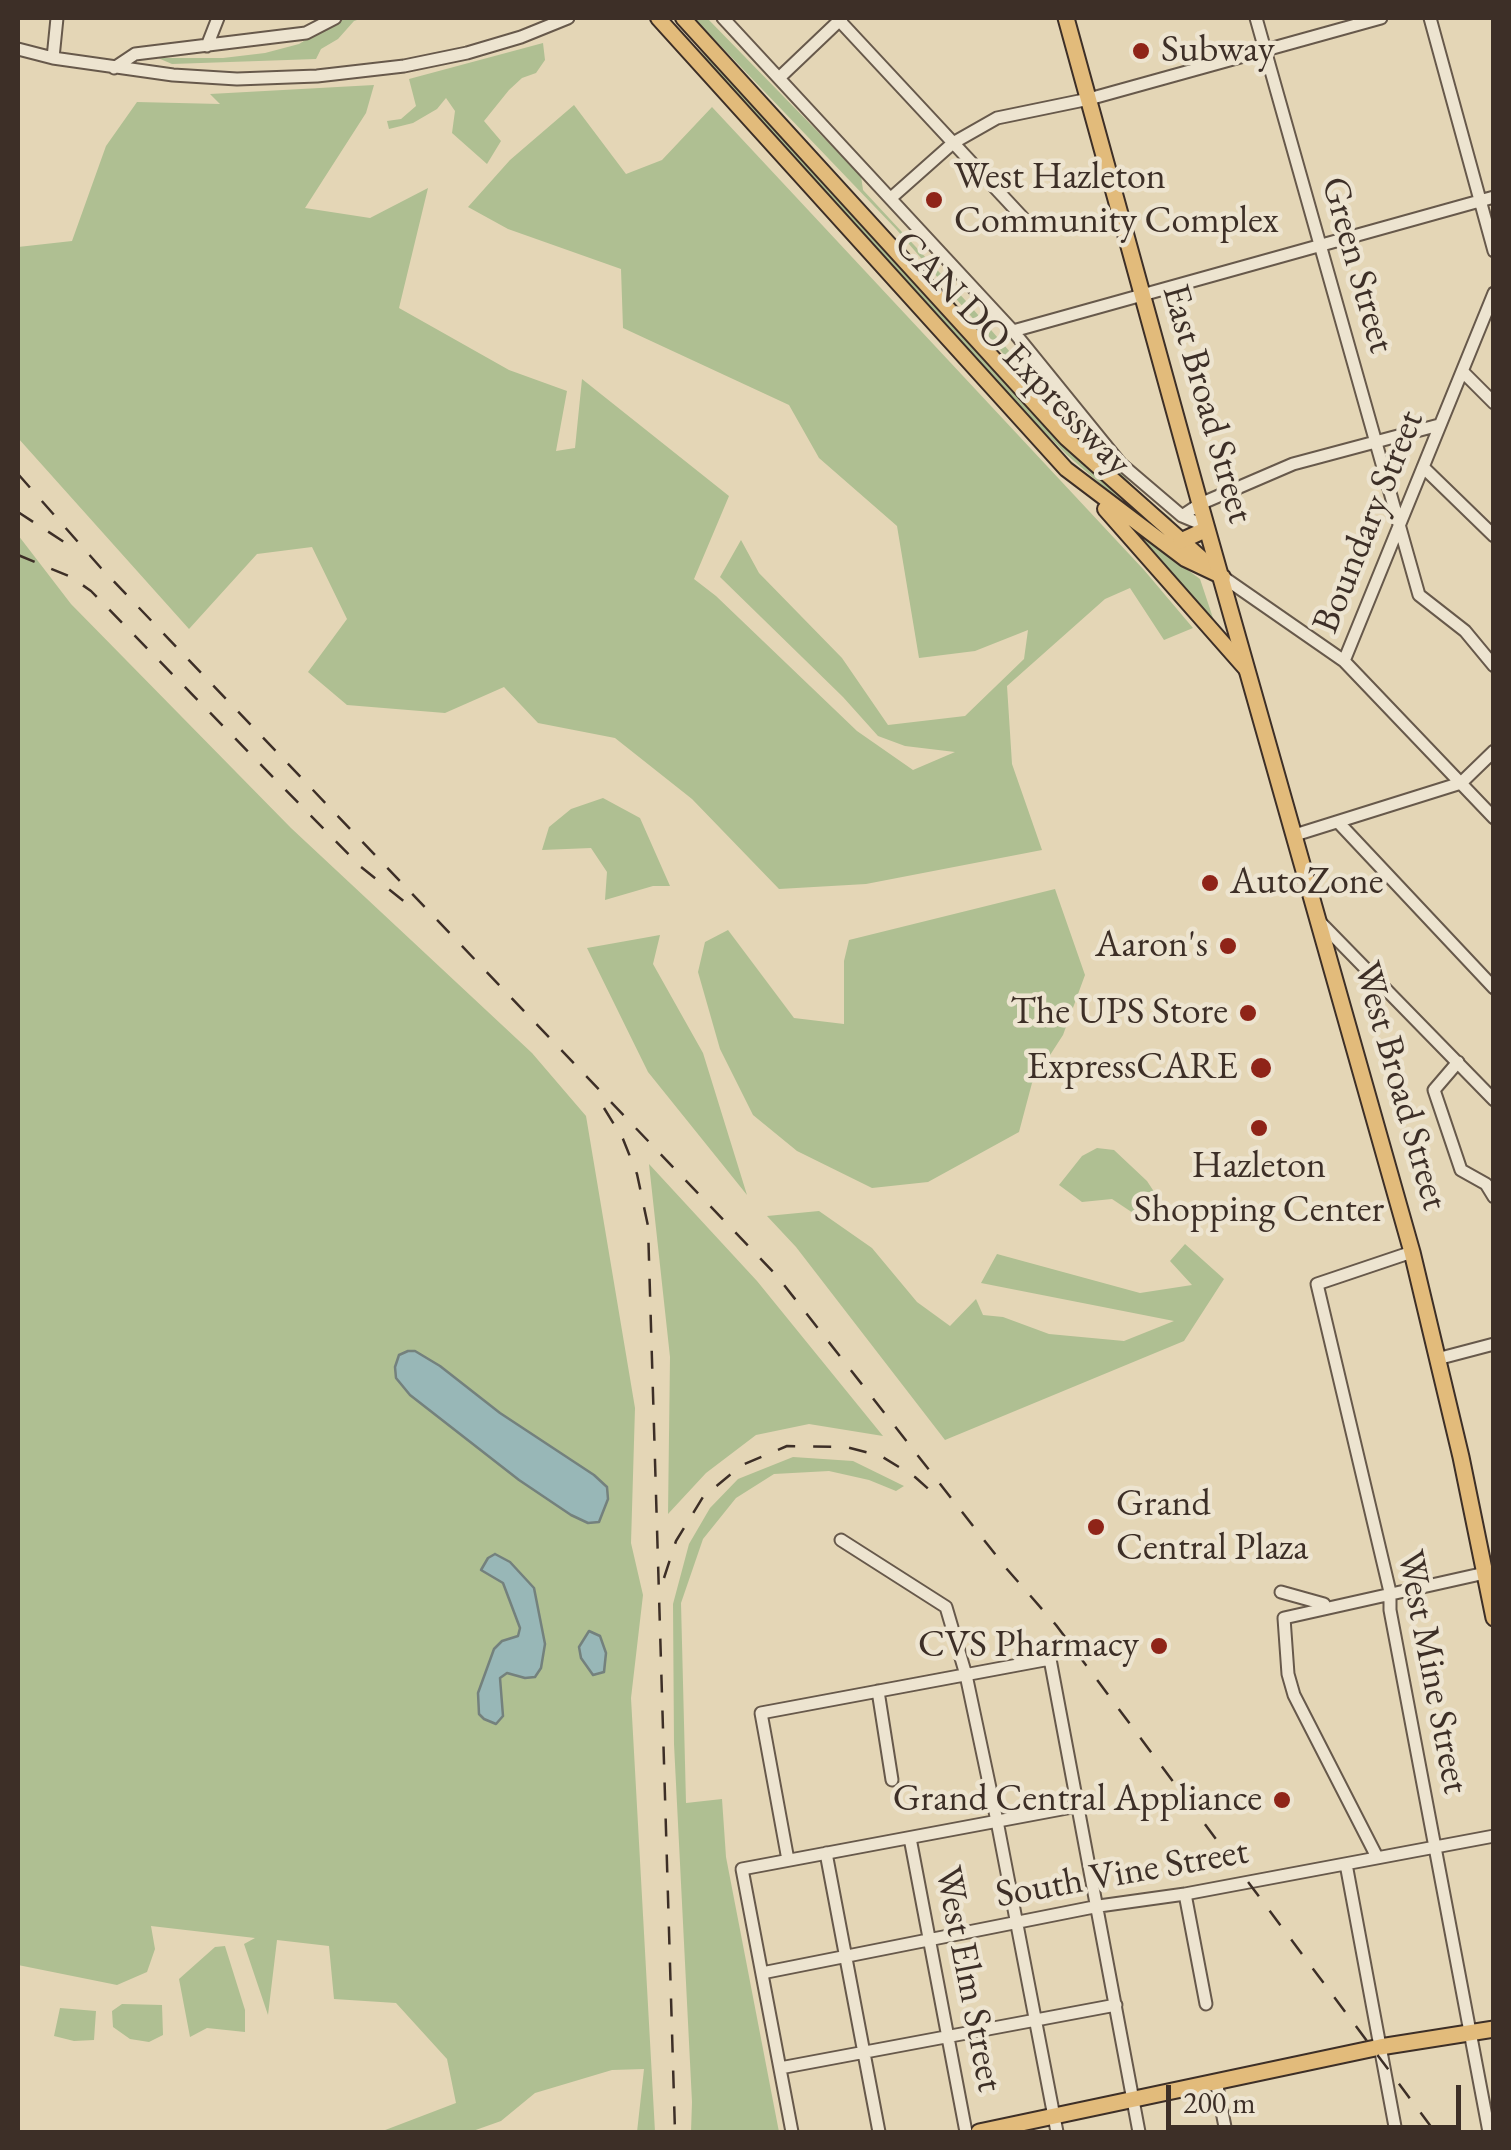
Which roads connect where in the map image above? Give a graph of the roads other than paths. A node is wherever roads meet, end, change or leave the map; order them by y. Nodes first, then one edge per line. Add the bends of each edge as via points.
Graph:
1 (57, 18) edge
2 (218, 18) edge
3 (335, 18) edge
4 (568, 18) edge
5 (658, 18) edge
6 (683, 18) edge
7 (723, 18) edge
8 (840, 18) edge
9 (1066, 18) edge
10 (1256, 18) edge
11 (1381, 18) edge
12 (1430, 18) edge
13 (208, 46) junction
14 (18, 49) edge
15 (1265, 50) junction
16 (52, 58) junction
17 (114, 68) junction
18 (779, 78) junction
19 (1089, 99) junction
20 (953, 143) junction
21 (892, 198) junction
22 (1487, 198) edge
23 (1026, 220) dead end
24 (1320, 245) junction
25 (1494, 251) edge
26 (1494, 293) edge
27 (1142, 295) junction
28 (1014, 330) junction
29 (1464, 373) junction
30 (1494, 404) edge
31 (1439, 425) junction
32 (1375, 441) junction
33 (1424, 467) junction
34 (1066, 468) junction
35 (1200, 504) junction
36 (1182, 516) junction
37 (1207, 528) junction
38 (1399, 529) junction
39 (1494, 536) edge
40 (1180, 541) junction
41 (1222, 577) junction
42 (1344, 662) junction
43 (1494, 666) edge
44 (1247, 670) junction
45 (1494, 751) edge
46 (1461, 784) junction
47 (1494, 818) edge
48 (1338, 822) junction
49 (1295, 835) junction
50 (1320, 922) junction
51 (1494, 988) edge
52 (1458, 1062) junction
53 (1494, 1100) edge
54 (1494, 1197) edge
55 (1412, 1252) junction
56 (1494, 1344) edge
57 (1437, 1359) junction
58 (841, 1540) dead end
59 (1489, 1572) edge
60 (1281, 1592) dead end
61 (1390, 1592) junction
62 (1327, 1606) junction
63 (1494, 1618) edge
64 (966, 1675) junction
65 (878, 1691) junction
66 (892, 1780) dead end
67 (1078, 1806) junction
68 (997, 1822) junction
69 (1494, 1836) edge
70 (910, 1838) junction
71 (1435, 1847) junction
72 (826, 1854) junction
73 (1377, 1858) junction
74 (788, 1860) junction
75 (1346, 1864) junction
76 (1185, 1894) junction
77 (1099, 1906) junction
78 (1015, 1923) junction
79 (930, 1942) junction
80 (846, 1958) junction
81 (762, 1973) junction
82 (1206, 2004) dead end
83 (1116, 2005) junction
84 (1034, 2021) junction
85 (1494, 2029) edge
86 (1470, 2033) junction
87 (948, 2036) junction
88 (1380, 2047) junction
89 (864, 2052) junction
90 (780, 2068) junction
91 (1216, 2081) junction
92 (1134, 2098) junction
93 (1056, 2124) edge
94 (792, 2132) edge
95 (879, 2132) edge
96 (966, 2132) edge
97 (980, 2132) edge
98 (1139, 2132) edge
99 (1226, 2132) edge
100 (1396, 2132) edge
101 (1489, 2132) edge

1 - 16 street
2 - 13 street
3 - 13 street via 306,33
4 - 17 street via 467,53 318,76 236,79
5 - 34 main road, CAN DO Expressway
6 - 40 main road, CAN DO Expressway via 1066,438
7 - 18 street
8 - 18 street
8 - 20 street
9 - 19 highway, East Broad Street
10 - 15 street, Green Street
11 - 15 street
12 - 22 street
13 - 17 street via 136,54
14 - 16 street
15 - 19 street
15 - 24 street, Green Street
16 - 17 street
18 - 21 street
19 - 20 street via 996,118
19 - 27 highway, East Broad Street
20 - 21 street
20 - 23 street
21 - 28 street
22 - 24 street
22 - 25 street
24 - 27 street
24 - 32 street, Green Street
26 - 29 street, Boundary Street
27 - 28 street
27 - 35 highway, East Broad Street
28 - 36 street via 1121,464
29 - 30 street
29 - 31 street, Boundary Street
31 - 32 street
31 - 33 street, Boundary Street
32 - 35 street via 1293,464
32 - 38 street, Green Street
33 - 38 street, Boundary Street
33 - 39 street
34 - 41 main road, CAN DO Expressway via 1185,559
34 - 44 main road
35 - 36 street
35 - 37 highway, East Broad Street
36 - 37 street
37 - 40 highway
37 - 41 highway, East Broad Street
38 - 42 street, Boundary Street
38 - 43 street, Green Street via 1418,595 1465,631
40 - 41 main road, CAN DO Expressway
41 - 42 street
41 - 44 highway, West Broad Street
42 - 46 street
44 - 49 highway, West Broad Street
45 - 46 street
46 - 47 street
46 - 48 street
48 - 49 street
48 - 51 street
49 - 50 highway, West Broad Street
50 - 52 street
50 - 55 highway, West Broad Street
52 - 53 street
52 - 54 street via 1434,1090 1461,1170
55 - 57 highway, West Broad Street
55 - 61 street, West Mine Street via 1317,1284
56 - 57 street
57 - 59 highway, West Broad Street
58 - 64 street via 946,1607
59 - 61 street
59 - 63 highway, West Broad Street
60 - 62 street
61 - 62 street
61 - 71 street, West Mine Street
62 - 73 street via 1284,1618 1288,1674
64 - 65 street
64 - 67 street via 1050,1659
64 - 68 street
65 - 66 street
65 - 74 street via 760,1713
67 - 68 street
67 - 77 street
68 - 70 street
68 - 78 street
69 - 71 street, South Vine Street
70 - 72 street
70 - 79 street, West Elm Street
71 - 73 street, South Vine Street
71 - 86 street, West Mine Street
72 - 74 street
72 - 80 street
73 - 75 street, South Vine Street
74 - 81 street via 742,1869
75 - 76 street, South Vine Street
75 - 88 street
76 - 77 street, South Vine Street
76 - 82 street
77 - 78 street, South Vine Street
77 - 83 street
78 - 79 street, South Vine Street
78 - 84 street
79 - 80 street, South Vine Street
79 - 87 street, West Elm Street
80 - 81 street, South Vine Street
80 - 89 street
81 - 90 street
83 - 84 street
83 - 92 street
84 - 87 street
84 - 93 street
85 - 86 highway
86 - 88 highway
86 - 101 street, West Mine Street
87 - 89 street
87 - 96 street, West Elm Street
88 - 91 highway
88 - 100 street
89 - 90 street
89 - 95 street
90 - 94 street
91 - 92 highway
91 - 99 street
92 - 93 highway
92 - 98 street
93 - 97 highway

